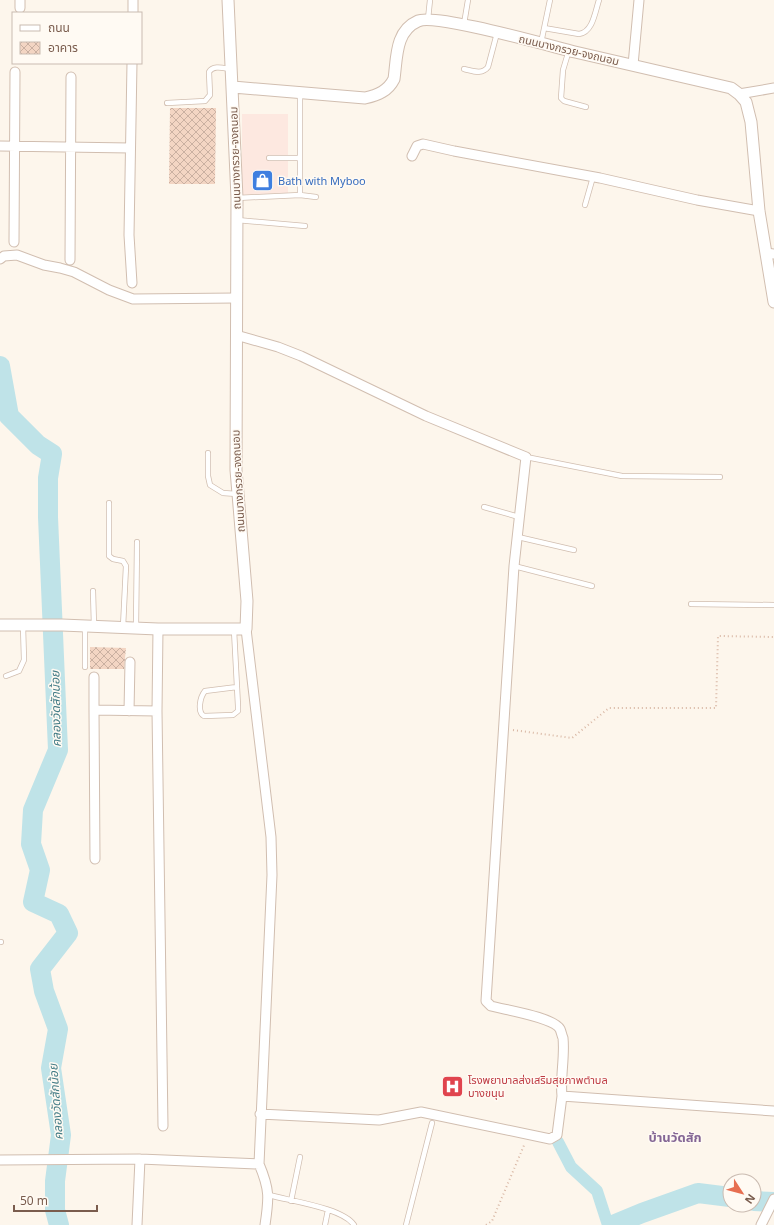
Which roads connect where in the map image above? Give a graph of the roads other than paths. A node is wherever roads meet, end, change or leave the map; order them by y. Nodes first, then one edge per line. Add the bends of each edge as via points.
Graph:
1 (133, 0) edge
2 (228, 0) edge
3 (430, 0) edge
4 (468, 0) edge
5 (550, 0) edge
6 (599, 0) edge
7 (639, 0) edge
8 (133, 12) edge
9 (428, 19) junction
10 (464, 25) junction
11 (544, 28) junction
12 (498, 33) junction
13 (541, 43) junction
14 (568, 50) junction
15 (132, 64) edge
16 (633, 65) junction
17 (232, 69) junction
18 (464, 69) dead end
19 (16, 72) dead end
20 (71, 77) dead end
21 (233, 87) junction
22 (774, 88) edge
23 (300, 93) junction
24 (740, 94) junction
25 (168, 103) dead end
26 (586, 107) dead end
27 (0, 146) edge
28 (15, 146) junction
29 (70, 147) junction
30 (130, 148) junction
31 (412, 156) dead end
32 (269, 158) dead end
33 (300, 158) junction
34 (593, 177) junction
35 (300, 196) junction
36 (316, 197) dead end
37 (237, 198) junction
38 (585, 205) dead end
39 (759, 211) junction
40 (237, 220) junction
41 (305, 226) dead end
42 (14, 242) dead end
43 (770, 253) edge
44 (0, 258) edge
45 (70, 260) dead end
46 (132, 283) dead end
47 (236, 298) junction
48 (774, 301) edge
49 (236, 335) junction
50 (208, 453) dead end
51 (526, 457) junction
52 (720, 477) dead end
53 (237, 494) junction
54 (109, 503) dead end
55 (484, 507) dead end
56 (519, 517) junction
57 (518, 537) junction
58 (137, 542) dead end
59 (574, 550) dead end
60 (514, 566) junction
61 (592, 586) dead end
62 (93, 591) dead end
63 (691, 604) dead end
64 (774, 606) edge
65 (0, 625) edge
66 (23, 625) junction
67 (90, 626) junction
68 (123, 627) junction
69 (136, 627) junction
70 (158, 629) junction
71 (246, 629) junction
72 (234, 630) junction
73 (130, 662) dead end
74 (85, 667) dead end
75 (6, 676) dead end
76 (94, 677) dead end
77 (237, 687) junction
78 (94, 710) junction
79 (129, 710) junction
80 (157, 711) junction
81 (95, 859) dead end
82 (562, 1096) junction
83 (774, 1111) edge
84 (260, 1114) junction
85 (432, 1123) dead end
86 (164, 1126) dead end
87 (300, 1157) dead end
88 (140, 1159) junction
89 (0, 1160) edge
90 (259, 1164) junction
91 (269, 1195) junction
92 (774, 1199) edge
93 (292, 1201) junction
94 (328, 1210) junction
95 (761, 1224) edge
96 (137, 1225) edge
97 (265, 1225) edge
98 (325, 1225) edge
99 (354, 1225) edge
100 (406, 1225) edge

1 - 8 street
2 - 17 street, ถนนบางกรวย-จงถนอม
3 - 9 lane
4 - 10 lane
5 - 11 lane
6 - 11 lane via 590,27 584,34
7 - 16 street
9 - 10 street, ถนนบางกรวย-จงถนอม
9 - 23 street via 417,21 404,32 399,40 392,85 378,95 365,98
10 - 12 street, ถนนบางกรวย-จงถนอม
11 - 13 lane
12 - 13 street, ถนนบางกรวย-จงถนอม
12 - 18 lane via 485,71
13 - 14 street, ถนนบางกรวย-จงถนอม
14 - 16 street, ถนนบางกรวย-จงถนอม
14 - 26 lane via 563,70 561,98
15 - 30 street
16 - 24 street, ถนนบางกรวย-จงถนอม via 731,88
17 - 21 street, ถนนบางกรวย-จงถนอม
17 - 25 lane via 214,68 209,72 210,95 205,101
19 - 28 street
20 - 29 street
21 - 23 street
21 - 37 street, ถนนบางกรวย-จงถนอม
22 - 24 street
23 - 33 lane
24 - 39 street via 746,102 751,122
27 - 28 street
28 - 29 street
28 - 42 street
29 - 30 street
29 - 45 street
30 - 46 street via 129,235
31 - 34 street via 417,146 423,144
32 - 33 lane
33 - 35 lane
34 - 38 lane
34 - 39 street
35 - 36 lane
35 - 37 lane
37 - 40 street, ถนนบางกรวย-จงถนอม
39 - 43 street
40 - 41 lane
40 - 47 street, ถนนบางกรวย-จงถนอม
43 - 48 street
44 - 47 street via 18,255 44,265 74,272 133,299
47 - 49 street, ถนนบางกรวย-จงถนอม
49 - 51 street via 301,356 412,410
49 - 53 street, ถนนบางกรวย-จงถนอม
50 - 53 lane via 210,485 223,493
51 - 52 lane via 622,476
51 - 56 street
53 - 71 street, ถนนบางกรวย-จงถนอม via 247,601
54 - 68 lane via 109,556 123,561 126,566
55 - 56 lane
56 - 57 street
57 - 59 lane
57 - 60 street
58 - 69 lane
60 - 61 lane
60 - 82 street via 486,1001 491,1006 543,1019 560,1029 563,1038 560,1080
62 - 67 lane
63 - 64 lane
65 - 66 street
66 - 67 street
66 - 75 lane via 24,660 19,671
67 - 68 street
67 - 74 lane
68 - 69 street
69 - 70 street
70 - 72 street
70 - 80 street
71 - 72 street
71 - 84 street via 271,837 272,875
72 - 77 lane
73 - 79 street
76 - 78 street
77 - 77 lane via 238,711 233,715 201,714 202,694 205,691
78 - 79 street
78 - 81 street
79 - 80 street
80 - 86 street
82 - 83 street
82 - 84 street via 557,1135 550,1139 421,1112 379,1120
84 - 90 street
85 - 100 lane
87 - 93 lane
88 - 89 street
88 - 90 street
88 - 96 street
90 - 91 street
91 - 93 lane
91 - 97 street
92 - 95 street
93 - 94 lane
94 - 98 lane
94 - 99 lane via 346,1217

